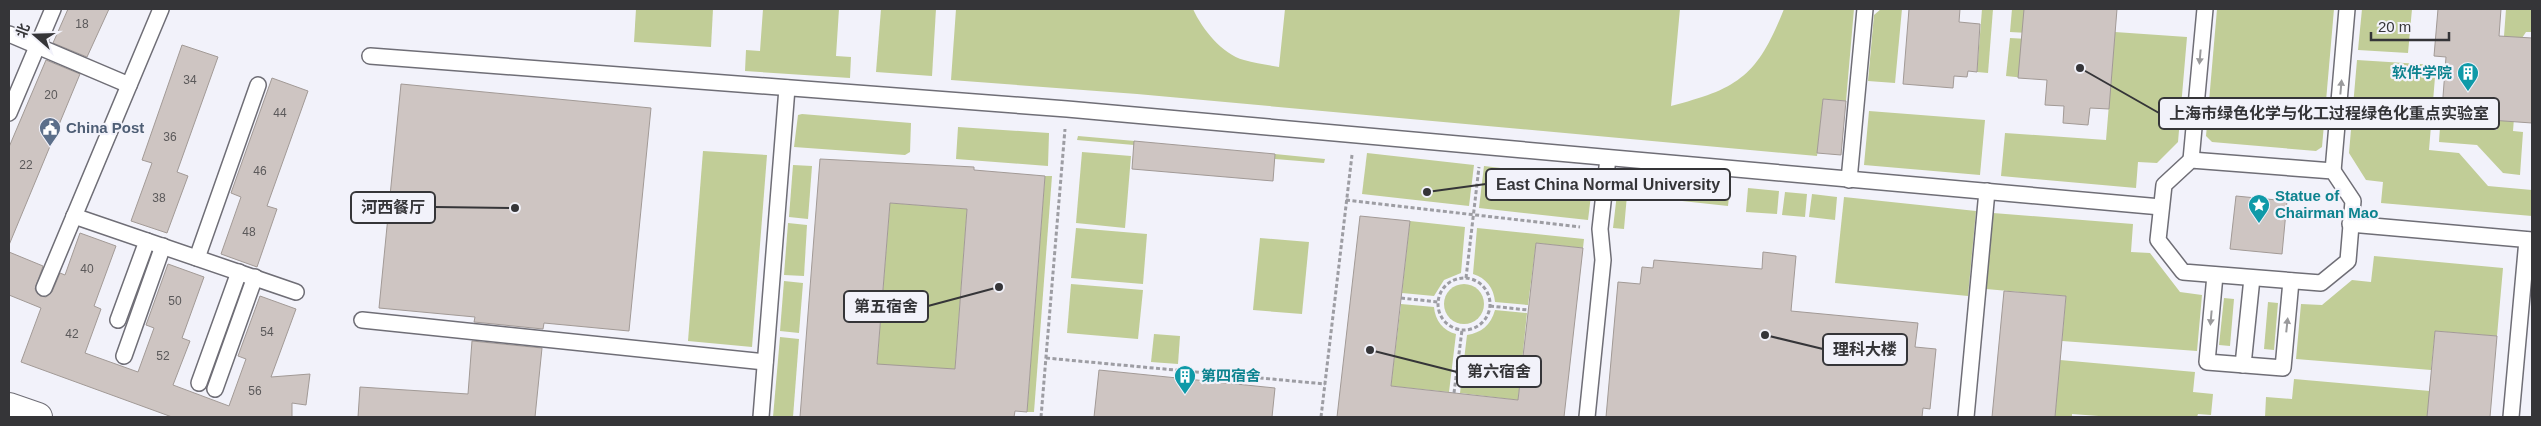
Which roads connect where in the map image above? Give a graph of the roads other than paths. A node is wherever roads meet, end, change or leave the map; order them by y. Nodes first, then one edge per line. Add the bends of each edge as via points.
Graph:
1 (52, 9) edge
2 (161, 9) edge
3 (1865, 9) edge
4 (2205, 9) edge
5 (2347, 9) edge
6 (9, 34) edge
7 (37, 46) junction
8 (370, 56) dead end
9 (129, 85) junction
10 (258, 85) dead end
11 (787, 88) junction
12 (9, 113) edge
13 (1608, 158) junction
14 (2191, 160) junction
15 (2333, 171) junction
16 (1849, 180) junction
17 (1987, 191) junction
18 (2161, 207) junction
19 (74, 216) junction
20 (2350, 224) junction
21 (2530, 240) edge
22 (147, 241) junction
23 (163, 246) junction
24 (196, 258) junction
25 (239, 272) junction
26 (2215, 274) junction
27 (255, 277) junction
28 (2252, 278) junction
29 (2291, 281) junction
30 (44, 288) dead end
31 (296, 292) dead end
32 (118, 320) dead end
33 (362, 320) dead end
34 (124, 356) dead end
35 (765, 362) junction
36 (2243, 365) junction
37 (199, 383) dead end
38 (215, 389) dead end
39 (9, 407) edge
40 (38, 417) edge
41 (761, 417) edge
42 (1587, 417) edge
43 (1966, 417) edge
44 (2511, 417) edge

1 - 7 lane
2 - 9 lane
3 - 16 lane
4 -> 14 lane
15 -> 5 lane
6 - 7 lane
7 - 9 lane
7 - 12 lane
8 - 11 lane
9 - 19 lane
10 - 24 lane
11 - 13 lane via 1067,108
11 - 35 lane
13 - 16 lane
13 - 42 lane via 1600,229 1604,260
14 - 15 lane
14 - 18 lane via 2164,185
15 - 20 lane via 2353,201
16 - 17 lane
17 - 18 lane
17 - 43 lane
18 - 26 lane via 2158,240 2183,272
19 - 22 lane
19 - 30 lane
20 - 21 lane
20 - 29 lane via 2348,261 2321,283
21 - 44 lane
22 - 23 lane
22 - 32 lane
23 - 24 lane
23 - 34 lane
24 - 25 lane
25 - 27 lane
25 - 37 lane
26 - 28 lane
26 -> 36 lane via 2207,362
27 - 31 lane
27 - 38 lane
28 - 29 lane
28 - 36 lane
36 -> 29 lane via 2282,368
33 - 35 lane
35 - 41 lane
39 - 40 street

